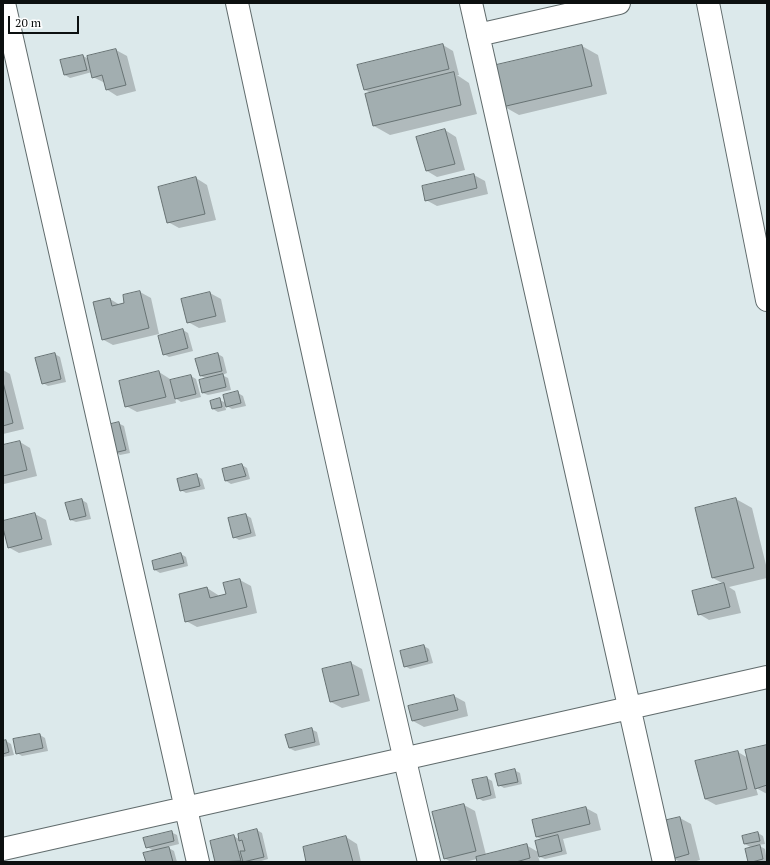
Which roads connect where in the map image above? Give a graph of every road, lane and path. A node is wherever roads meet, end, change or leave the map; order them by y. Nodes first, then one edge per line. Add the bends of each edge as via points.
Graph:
1 (4, 3) edge
2 (237, 3) edge
3 (471, 3) edge
4 (619, 3) edge
5 (708, 3) edge
6 (478, 35) junction
7 (767, 300) edge
8 (767, 677) edge
9 (628, 708) junction
10 (404, 759) junction
11 (185, 808) junction
12 (3, 849) edge
13 (198, 862) edge
14 (429, 862) edge
15 (664, 862) edge

1 - 11 street
2 - 10 street
3 - 6 street
4 - 6 street
5 - 7 street
6 - 9 street
8 - 9 street
9 - 10 street
9 - 15 street
10 - 11 street
10 - 14 street
11 - 12 street
11 - 13 street

